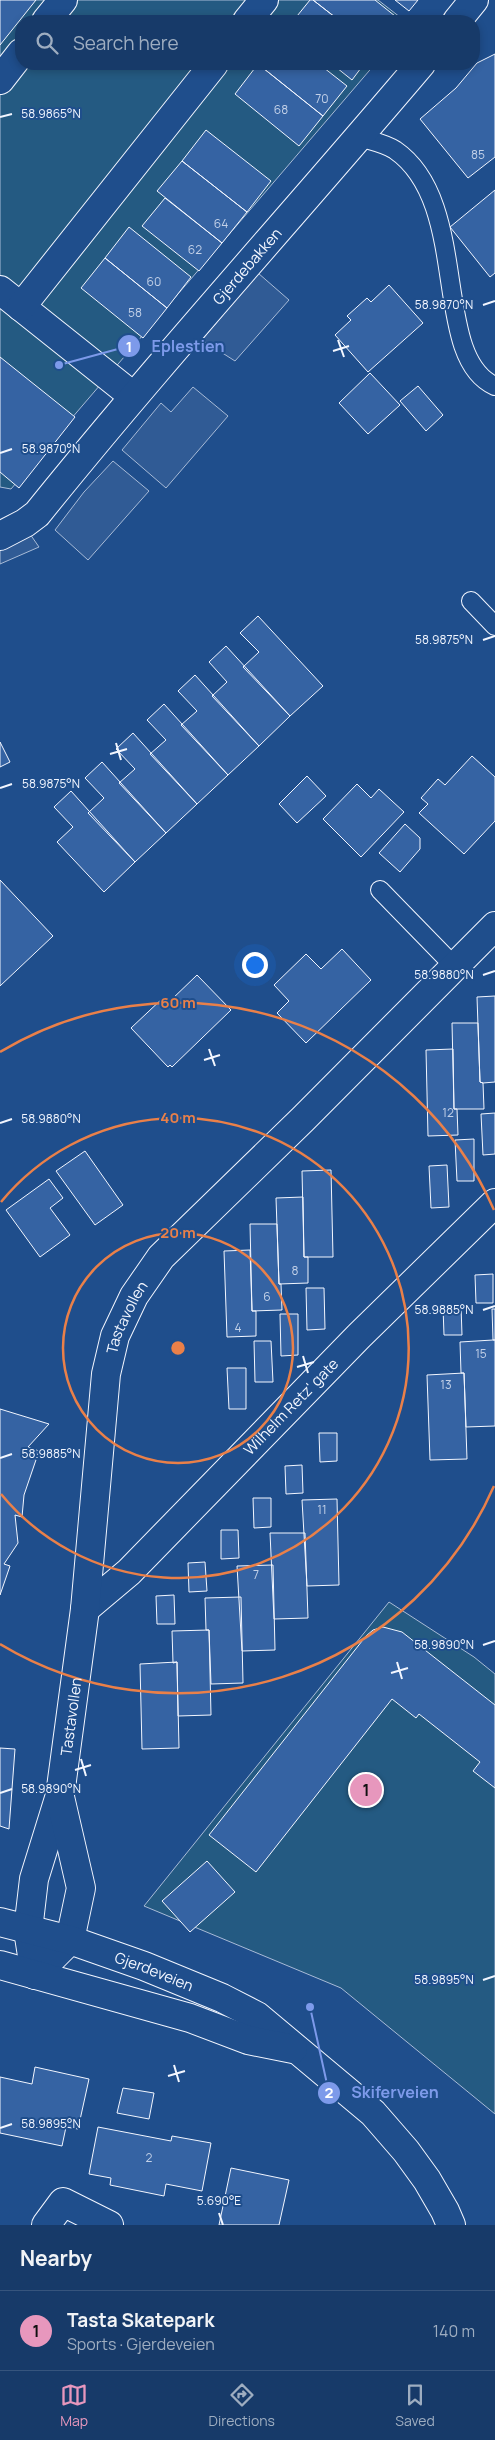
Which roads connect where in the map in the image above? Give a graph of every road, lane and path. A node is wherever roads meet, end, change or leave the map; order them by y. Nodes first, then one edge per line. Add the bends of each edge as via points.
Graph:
1 (63, 0) edge
2 (264, 0) edge
3 (474, 0) edge
4 (51, 15) edge
5 (252, 15) edge
6 (462, 15) edge
7 (15, 61) edge
8 (209, 70) edge
9 (416, 70) edge
10 (0, 80) edge
11 (359, 137) junction
12 (0, 290) edge
13 (21, 307) junction
14 (495, 386) edge
15 (133, 396) junction
16 (0, 536) edge
17 (471, 601) dead end
18 (495, 626) edge
19 (380, 890) dead end
20 (495, 926) edge
21 (455, 967) junction
22 (495, 1203) edge
23 (85, 1609) junction
24 (60, 1795) junction
25 (0, 1922) edge
26 (28, 1930) junction
27 (70, 1940) junction
28 (0, 1965) edge
29 (36, 1975) junction
30 (295, 2050) junction
31 (448, 2218) edge
32 (46, 2225) edge
33 (109, 2225) edge

1 - 4 street
2 - 5 street
3 - 6 street
7 - 10 street
8 - 13 street
9 - 11 street, Gjerdebakken
11 - 14 lane via 394,150 412,165 430,193 448,261 459,334 466,355 484,380
11 - 15 street, Gjerdebakken
12 - 13 street
13 - 15 street
15 - 16 street, Gjerdebakken via 37,514
17 - 18 lane
19 - 21 lane
20 - 21 street, Tastavollen
21 - 23 street, Tastavollen via 161,1257 134,1296 116,1336 106,1374
22 - 23 street, Wilhelm Retz' gate via 359,1336 129,1572
23 - 24 street, Tastavollen
24 - 26 street, Tastavollen via 34,1879
24 - 27 street, Tastavollen via 81,1888
25 - 26 street, Gjerdeveien
26 - 27 street, Gjerdeveien
26 - 29 street, Tastavollen
27 - 29 street
27 - 30 street, Gjerdeveien via 222,1998 257,2016
28 - 29 street, Gjerdeveien
29 - 30 street, Gjerdeveien via 190,2018 248,2040
30 - 31 street, Gjerdeveien via 373,2113 406,2151
32 - 33 street via 63,2202

